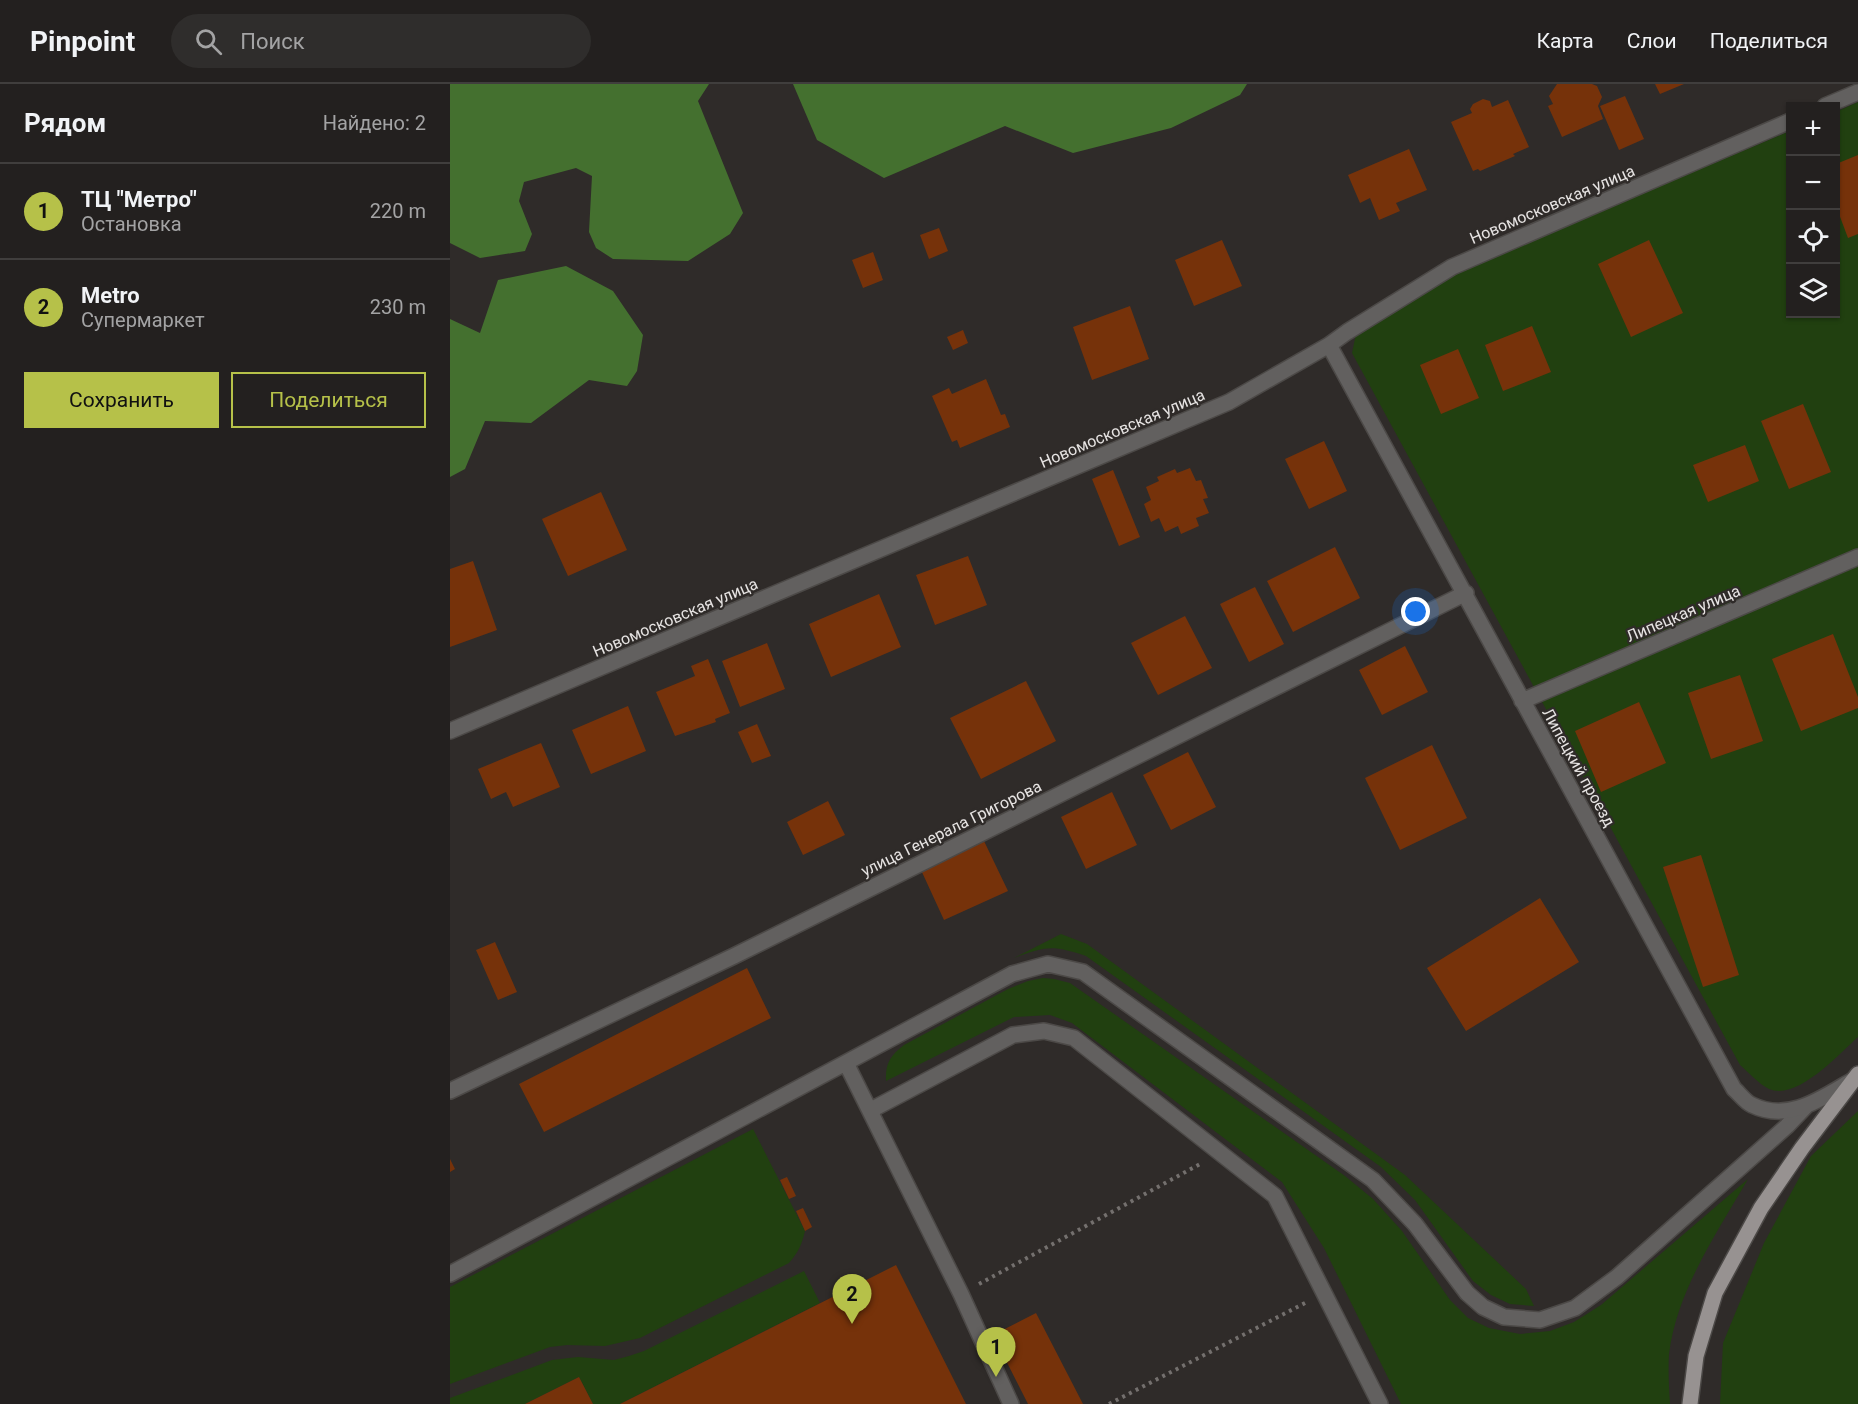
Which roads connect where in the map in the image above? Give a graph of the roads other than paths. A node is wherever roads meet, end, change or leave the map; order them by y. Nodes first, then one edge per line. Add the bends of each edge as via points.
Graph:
1 (1858, 92) edge
2 (1834, 102) edge
3 (1786, 124) edge
4 (1329, 345) junction
5 (1858, 557) edge
6 (1466, 593) junction
7 (1522, 701) junction
8 (450, 731) edge
9 (846, 1063) junction
10 (1856, 1077) edge
11 (450, 1091) edge
12 (1805, 1107) junction
13 (871, 1110) junction
14 (450, 1274) edge
15 (1011, 1404) edge
16 (1380, 1404) edge
17 (1690, 1404) edge

1 - 2 street
3 - 4 street, Новомосковская улица via 1452,267
4 - 6 street, Липецкий проезд
4 - 8 street, Новомосковская улица via 1229,402
5 - 7 street, Липецкая улица
6 - 7 street, Липецкий проезд
6 - 11 street, улица Генерала Григорова via 734,956
7 - 12 street, Липецкий проезд via 1734,1089 1750,1104 1769,1111
9 - 12 street via 1012,974 1048,964 1083,972 1373,1180 1483,1307 1504,1317 1540,1320 1575,1308 1617,1277
9 - 13 street
9 - 14 street
10 - 12 street, Липецкий проезд
10 - 17 main road via 1761,1208 1715,1293 1696,1356
13 - 15 street
13 - 16 street via 1013,1035 1044,1031 1074,1038 1275,1196

